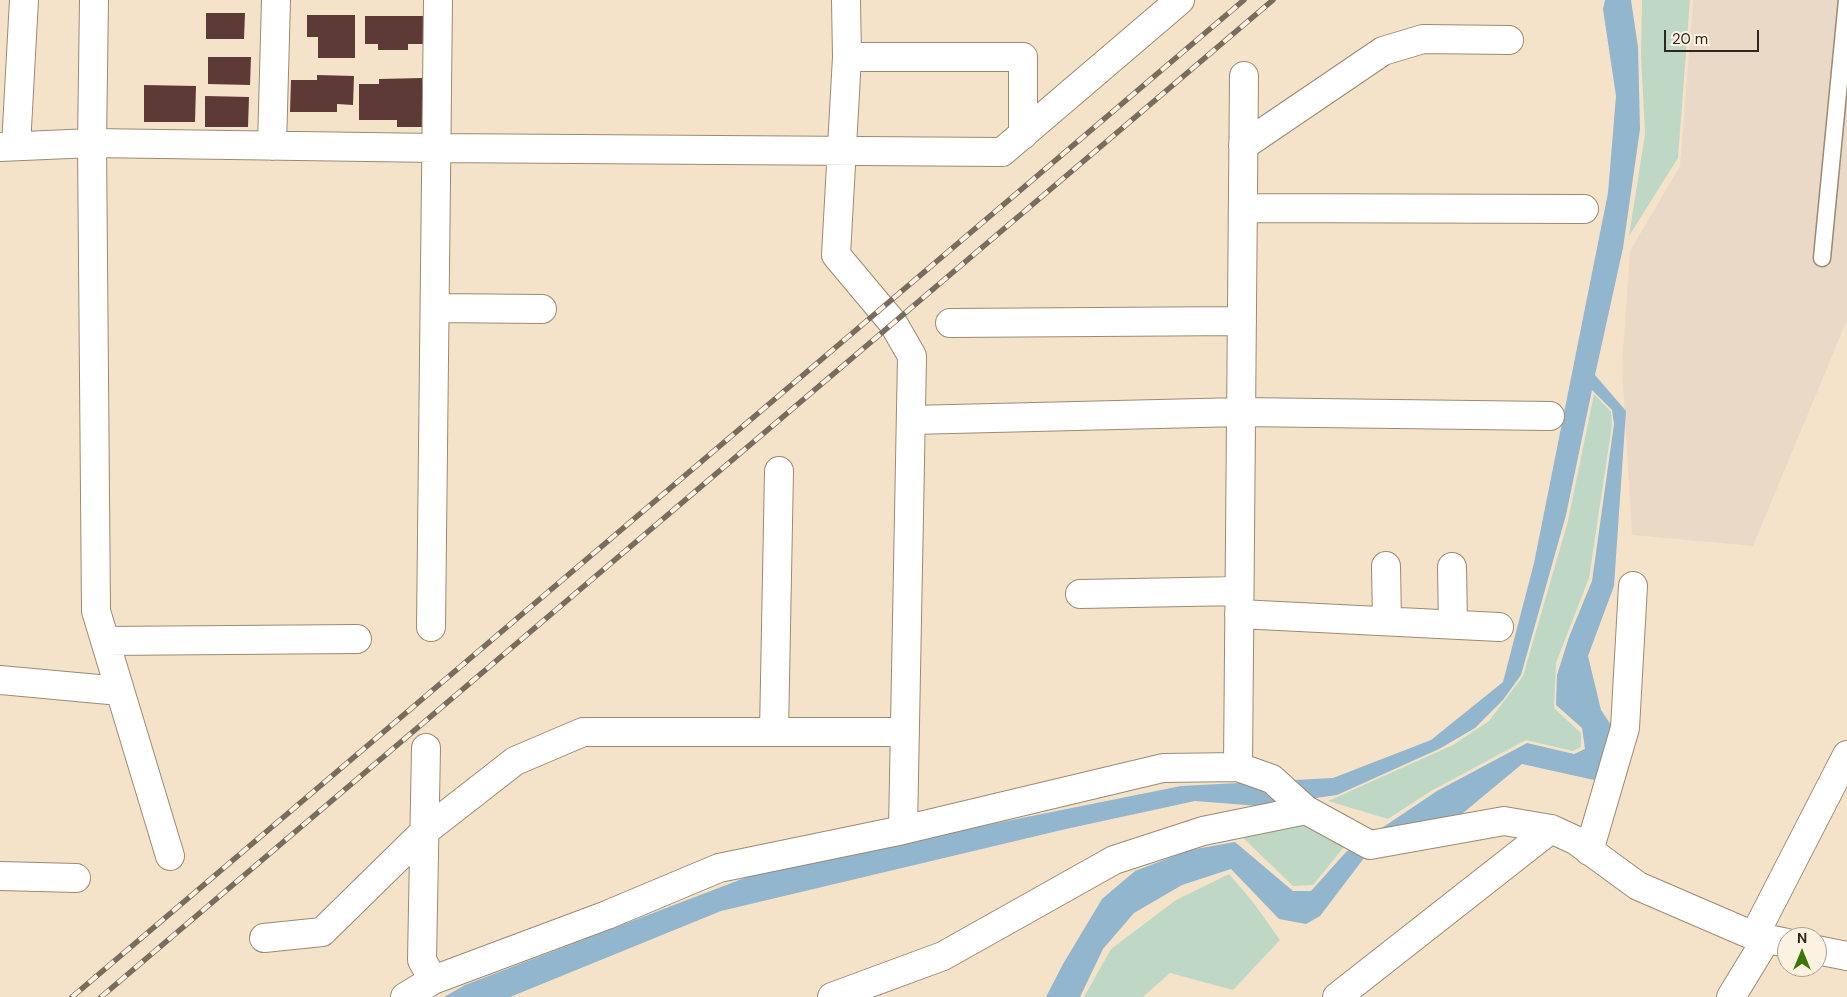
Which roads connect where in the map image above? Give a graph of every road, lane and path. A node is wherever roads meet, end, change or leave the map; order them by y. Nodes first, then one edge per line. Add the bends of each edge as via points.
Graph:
1 (24, 0) edge
2 (94, 0) edge
3 (276, 0) edge
4 (438, 0) edge
5 (846, 0) edge
6 (1180, 0) edge
7 (1847, 0) edge
8 (1509, 40) dead end
9 (847, 57) junction
10 (1244, 76) dead end
11 (1023, 135) junction
12 (92, 144) junction
13 (8, 146) edge
14 (272, 146) junction
15 (1243, 146) junction
16 (436, 148) junction
17 (843, 150) junction
18 (1243, 208) junction
19 (1584, 209) dead end
20 (1822, 258) dead end
21 (435, 308) junction
22 (542, 309) dead end
23 (1242, 321) junction
24 (950, 323) dead end
25 (1241, 412) junction
26 (1550, 416) dead end
27 (911, 420) junction
28 (779, 471) dead end
29 (1386, 566) dead end
30 (1452, 567) dead end
31 (1633, 586) dead end
32 (1080, 594) dead end
33 (1239, 603) junction
34 (1387, 621) junction
35 (1453, 624) junction
36 (431, 627) dead end
37 (1499, 627) dead end
38 (357, 639) dead end
39 (105, 641) junction
40 (0, 680) edge
41 (120, 691) junction
42 (774, 732) junction
43 (905, 732) junction
44 (426, 748) dead end
45 (1847, 755) edge
46 (1238, 767) junction
47 (1306, 810) junction
48 (1551, 828) junction
49 (903, 830) junction
50 (424, 832) junction
51 (1589, 851) junction
52 (170, 856) dead end
53 (0, 876) edge
54 (76, 878) dead end
55 (264, 938) dead end
56 (1769, 939) edge
57 (1827, 952) edge
58 (1847, 956) edge
59 (433, 980) junction
60 (405, 997) edge
61 (832, 997) edge
62 (1337, 997) edge
63 (1731, 997) edge

1 - 13 street
2 - 12 street
3 - 14 street
4 - 16 street
5 - 9 street
6 - 11 street
7 - 20 lane
8 - 15 street via 1424,39 1383,51
9 - 11 street via 1023,57
9 - 17 street
10 - 15 street
11 - 17 street via 1002,152
12 - 13 street
12 - 14 street
12 - 39 street via 96,611
14 - 16 street
15 - 18 street
16 - 17 street
16 - 21 street
17 - 27 street via 836,255 893,323 912,356
18 - 19 street
18 - 23 street
21 - 22 street
21 - 36 street
23 - 24 street
23 - 25 street
25 - 26 street
25 - 27 street
25 - 33 street
27 - 43 street
28 - 42 street
29 - 34 street
30 - 35 street
31 - 51 street via 1625,728
32 - 33 street
33 - 34 street
33 - 46 street
34 - 35 street
35 - 37 street
38 - 39 street
39 - 41 street
40 - 41 street
41 - 52 street
42 - 43 street
42 - 50 street via 583,732 515,761
43 - 49 street
44 - 50 street
45 - 56 street
46 - 47 street via 1272,779
46 - 49 street via 1163,768
47 - 48 street via 1370,845 1504,821
47 - 61 street via 1203,831 1114,860 943,956
48 - 51 street
48 - 62 street
49 - 59 street via 719,868 607,915
50 - 55 street via 322,932
50 - 59 street via 422,960
51 - 56 street via 1638,886
53 - 54 street
56 - 63 street
57 - 58 street
59 - 60 street

